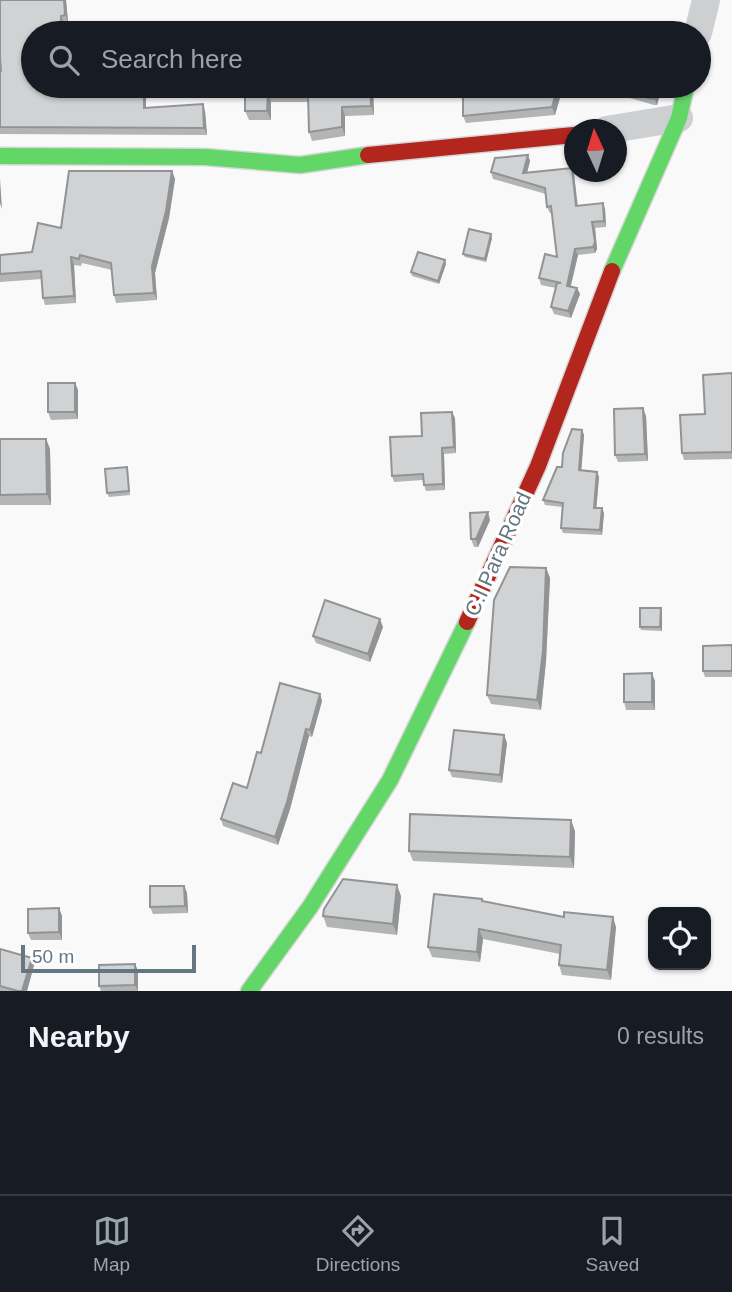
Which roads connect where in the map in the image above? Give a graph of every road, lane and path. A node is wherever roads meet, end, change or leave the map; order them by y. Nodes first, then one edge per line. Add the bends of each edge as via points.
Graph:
1 (706, 0) edge
2 (701, 21) edge
3 (683, 98) edge
4 (679, 118) junction
5 (627, 127) edge
6 (564, 136) edge
7 (0, 156) edge
8 (249, 991) edge

1 - 2 street
3 - 4 street, C.I Para Road
4 - 5 street
4 - 8 street, C.I Para Road via 618,255 533,478 396,769 310,907
6 - 7 street via 300,165 205,157

